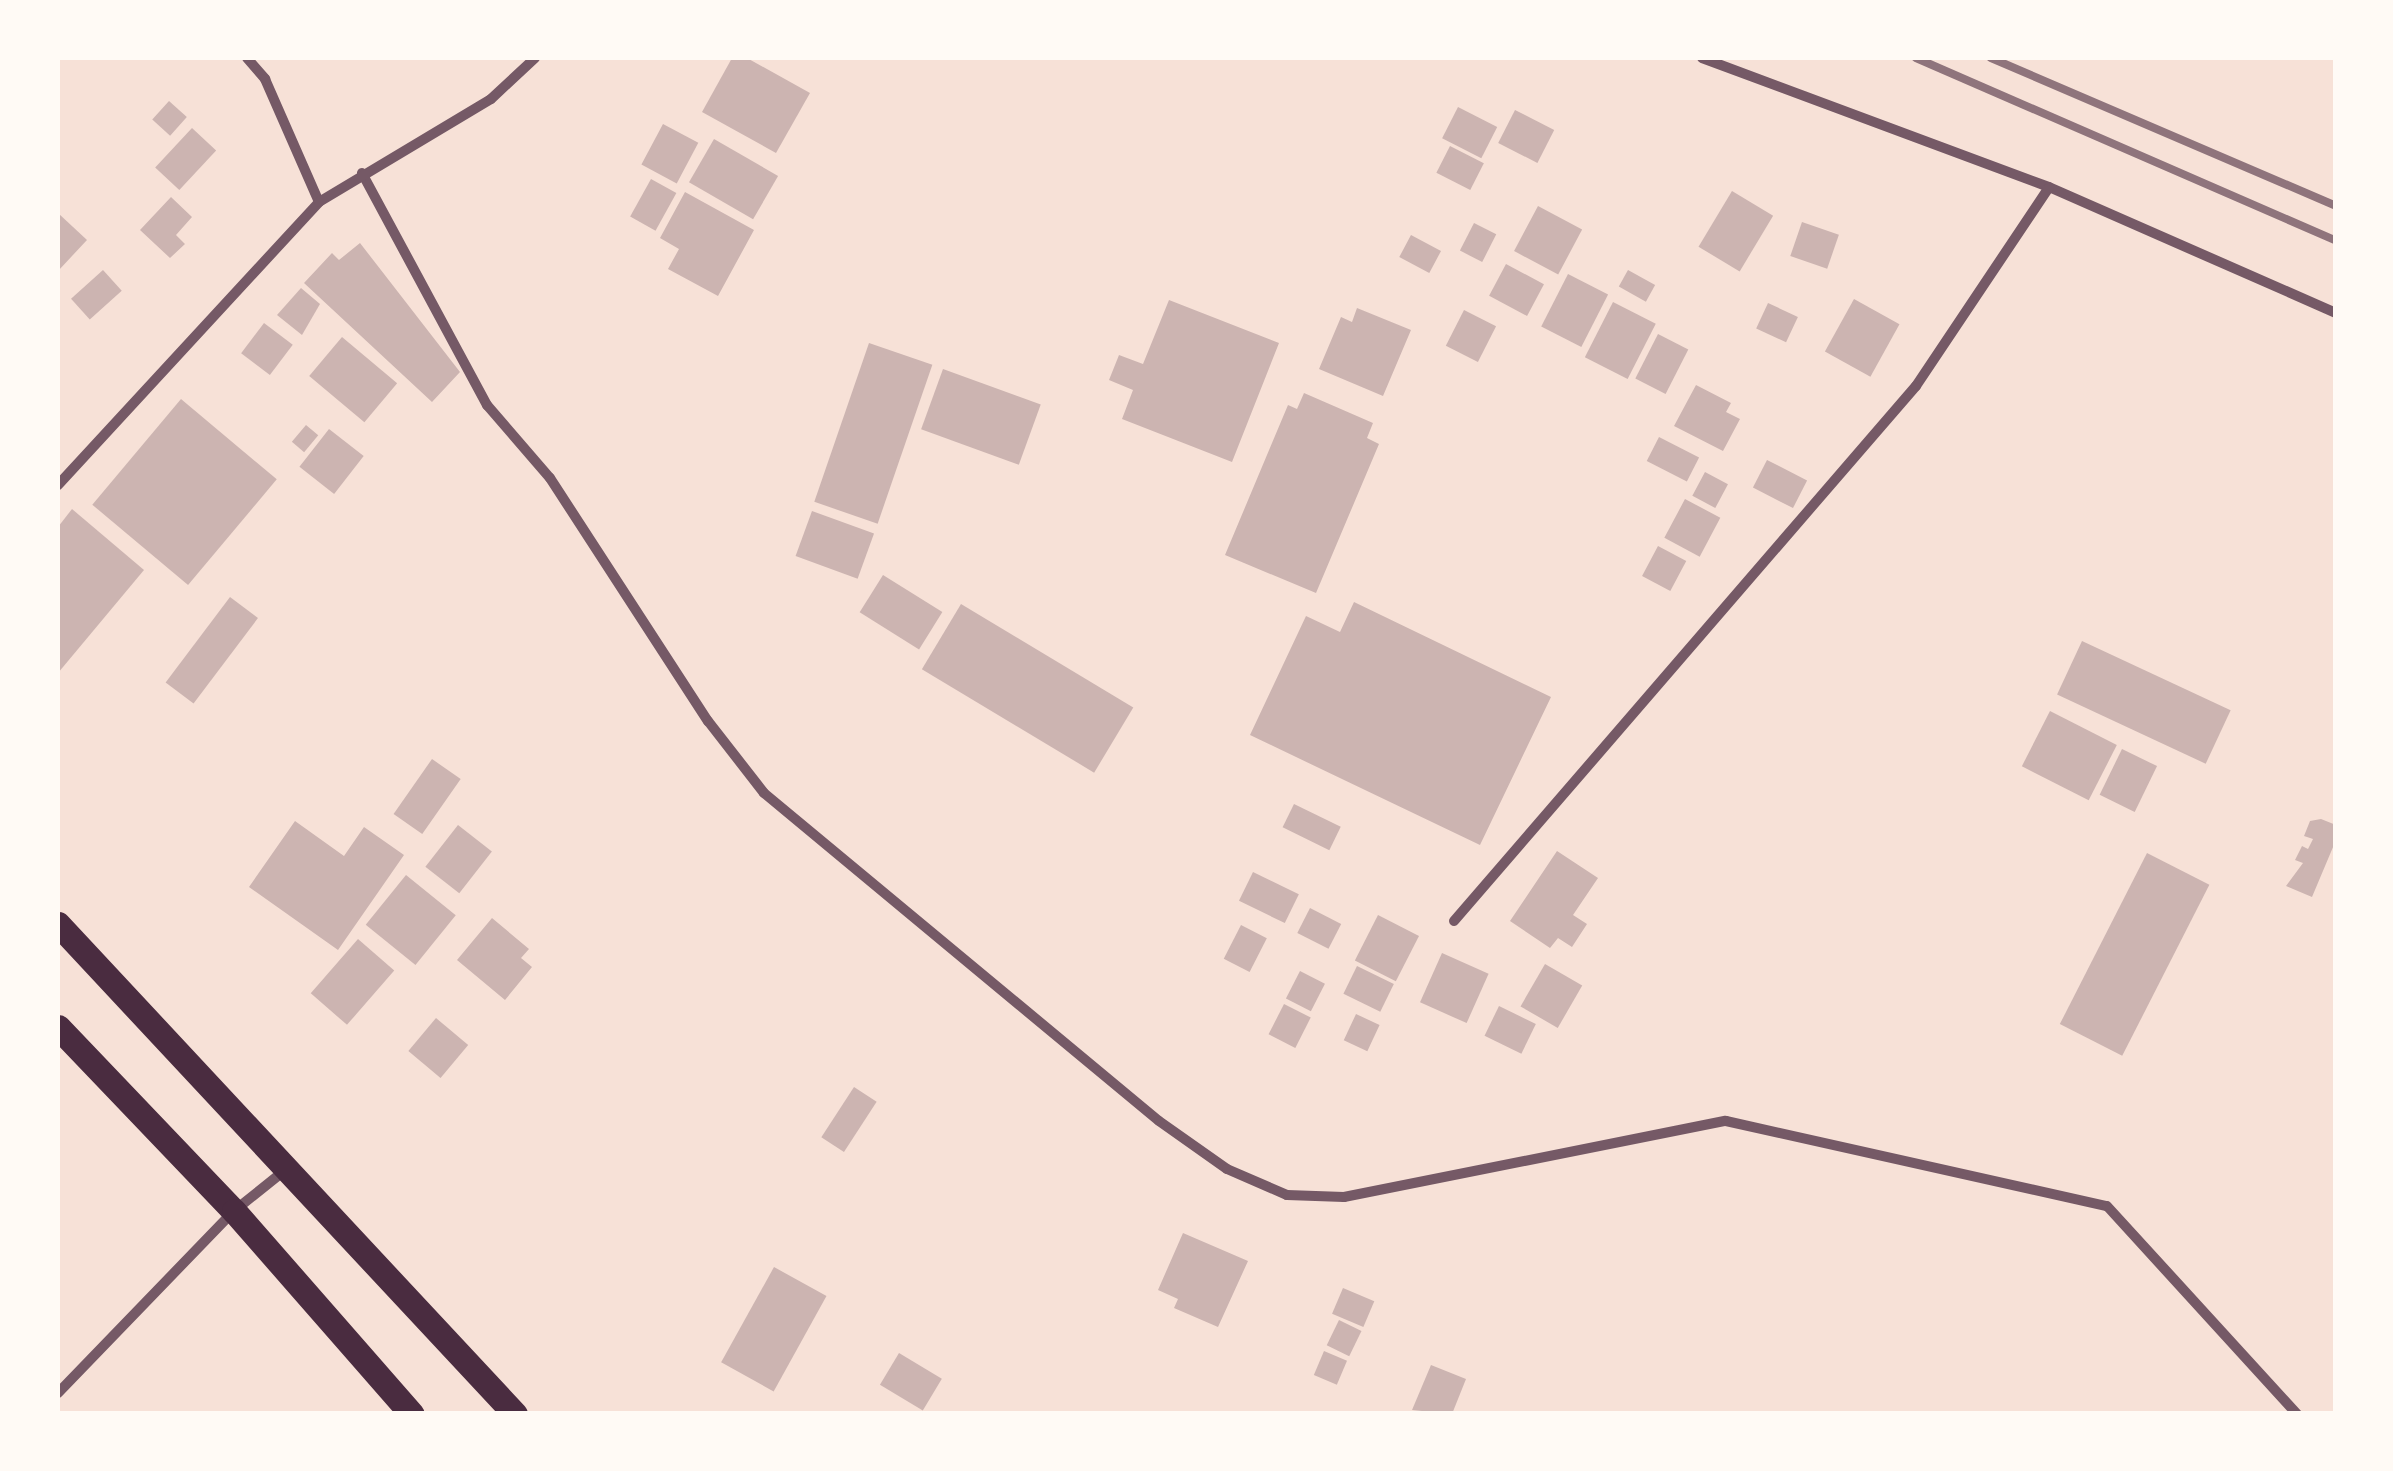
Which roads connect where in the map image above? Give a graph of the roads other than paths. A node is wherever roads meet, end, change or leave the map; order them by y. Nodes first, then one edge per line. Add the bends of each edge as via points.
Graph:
1 (247, 58) edge
2 (535, 58) edge
3 (1702, 58) edge
4 (362, 173) junction
5 (2050, 188) junction
6 (319, 202) junction
7 (2336, 313) edge
8 (58, 486) edge
9 (1454, 921) dead end
10 (58, 924) edge
11 (58, 1027) edge
12 (289, 1167) junction
13 (234, 1212) junction
14 (58, 1393) edge
15 (412, 1414) edge
16 (515, 1414) edge
17 (2298, 1414) edge

1 - 6 street via 265,79
2 - 4 street via 490,99
3 - 5 street
4 - 6 street
4 - 17 street via 487,405 550,478 708,721 764,793 1227,1169 1288,1195 1344,1197 1726,1121 2107,1206
5 - 7 street
5 - 9 street via 1916,386
6 - 8 street
10 - 12 main road
11 - 13 main road
12 - 13 street
12 - 16 main road
13 - 14 street
13 - 15 main road

